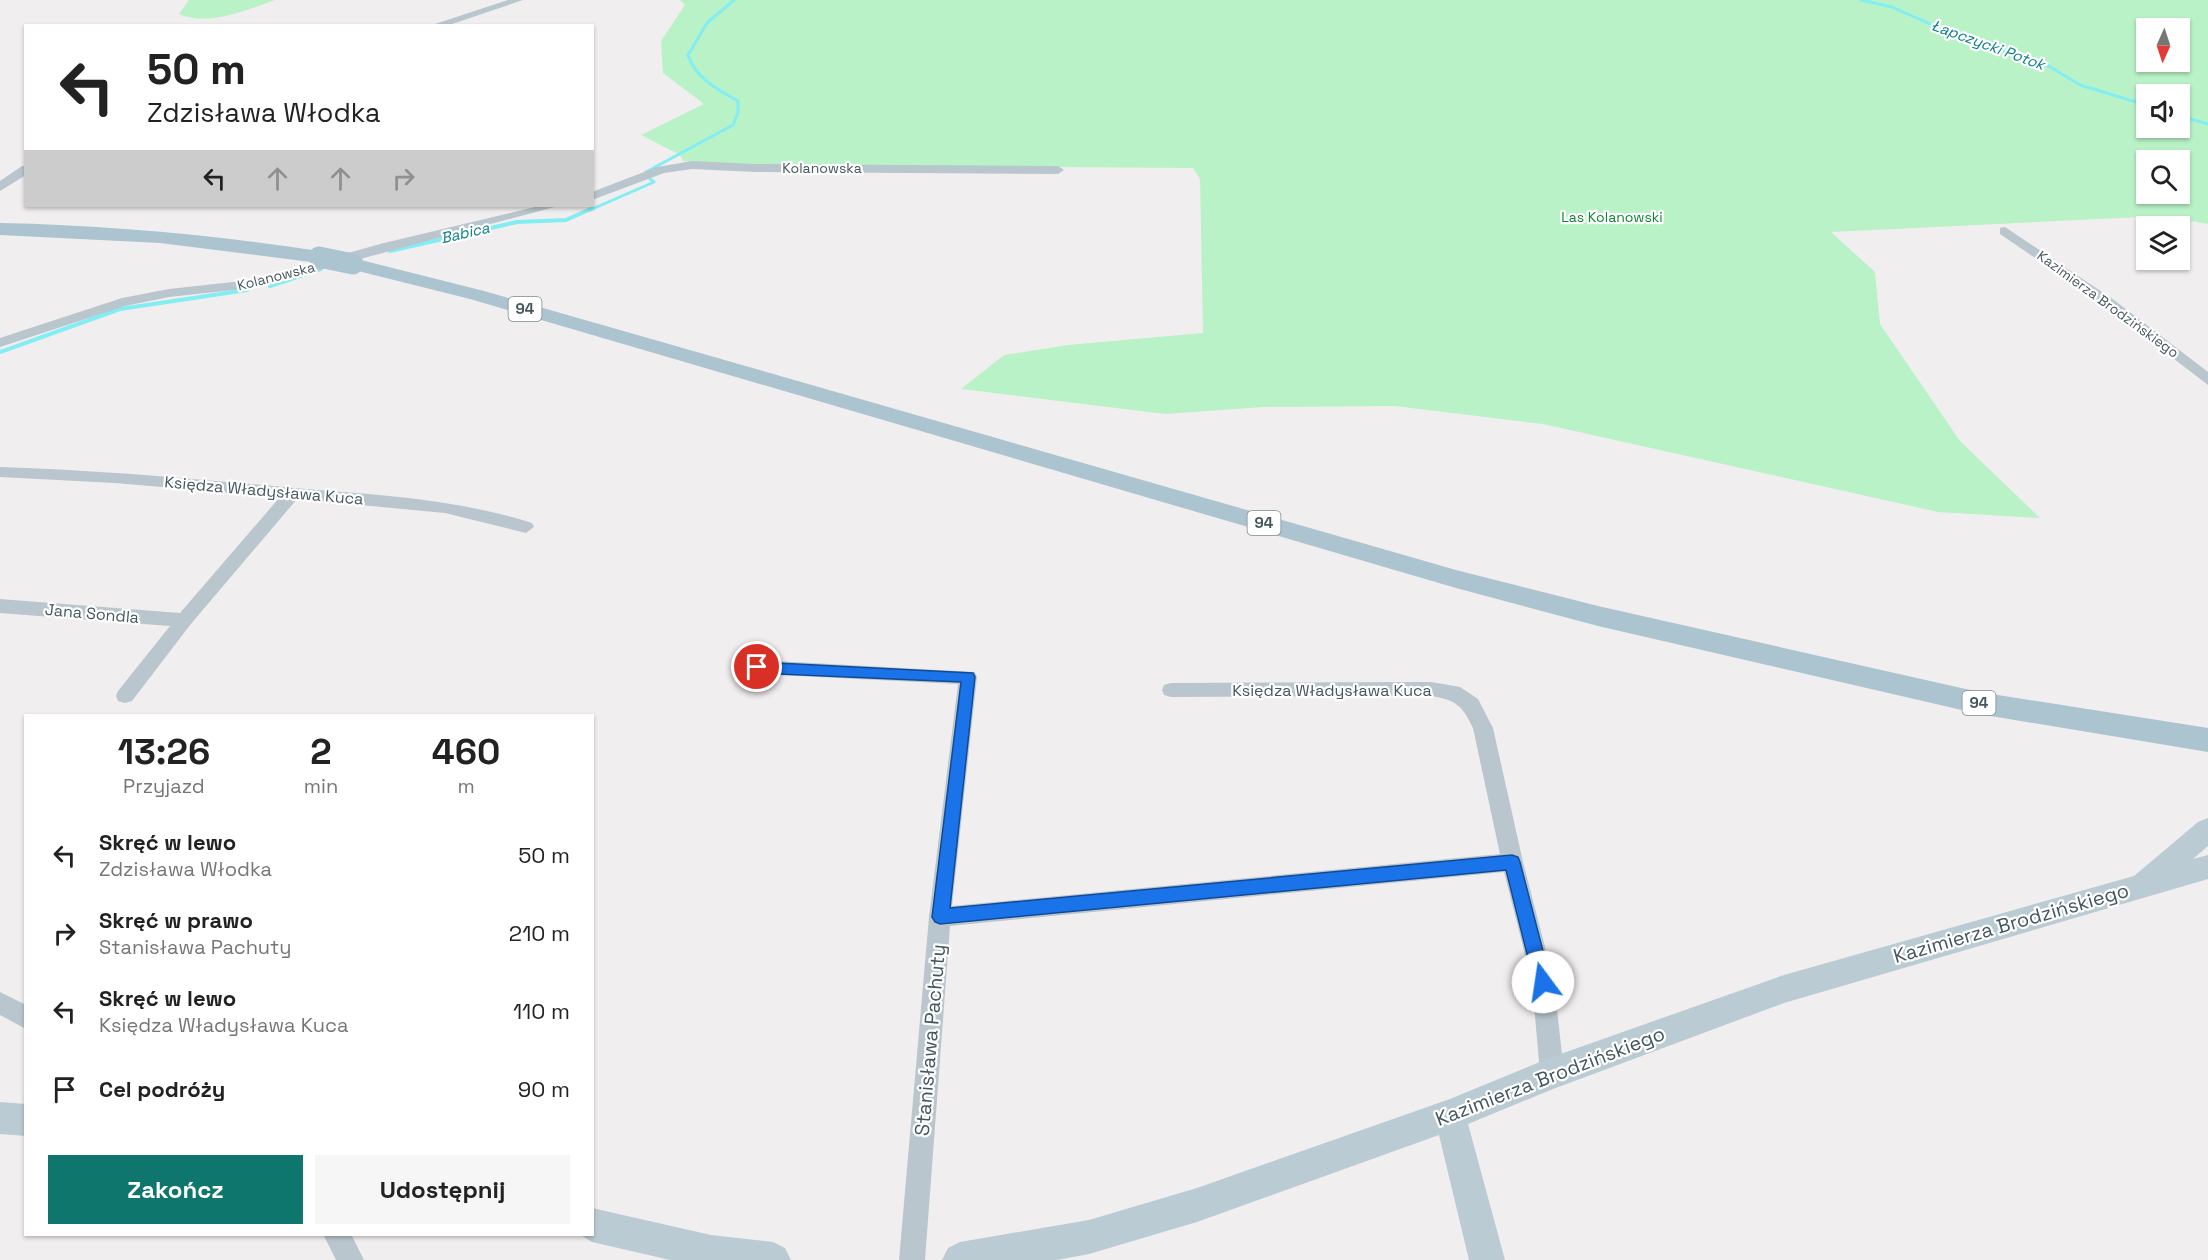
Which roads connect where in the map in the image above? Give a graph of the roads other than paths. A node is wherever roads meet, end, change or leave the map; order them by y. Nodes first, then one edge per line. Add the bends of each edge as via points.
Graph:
1 (519, 0) edge
2 (441, 24) edge
3 (24, 170) edge
4 (1058, 170) dead end
5 (0, 187) edge
6 (594, 195) edge
7 (548, 207) edge
8 (0, 229) edge
9 (2005, 231) dead end
10 (0, 343) edge
11 (2208, 381) edge
12 (0, 472) edge
13 (293, 493) junction
14 (526, 527) dead end
15 (0, 606) edge
16 (184, 620) junction
17 (757, 667) dead end
18 (1838, 669) junction
19 (1171, 690) dead end
20 (125, 696) dead end
21 (2208, 729) edge
22 (2208, 740) edge
23 (2208, 830) edge
24 (1512, 862) junction
25 (2208, 867) edge
26 (2140, 886) junction
27 (940, 917) junction
28 (0, 1003) edge
29 (24, 1017) edge
30 (1551, 1073) junction
31 (1450, 1115) junction
32 (0, 1118) edge
33 (24, 1120) edge
34 (594, 1225) edge
35 (337, 1236) edge
36 (351, 1260) edge
37 (773, 1260) edge
38 (912, 1260) edge
39 (960, 1260) edge
40 (1487, 1260) edge

1 - 2 street
3 - 5 street
4 - 6 street, Kolanowska via 692,165 661,170
7 - 10 street, Kolanowska via 252,284 122,302
8 - 18 main road, 94, bridge via 176,238 352,264 477,295 1456,579 1598,616
9 - 11 street, Kazimierza Brodzińskiego via 2075,277
12 - 13 street, Księdza Władysława Kuca via 97,474
13 - 14 street, Księdza Władysława Kuca via 450,509
13 - 16 street
15 - 16 street, Jana Sondla
16 - 20 street
17 - 27 street, Stanisława Pachuty via 968,677
18 - 21 main road, 94
18 - 22 main road, 94 via 2012,710
19 - 24 street, Księdza Władysława Kuca via 1453,692 1471,704 1483,728
23 - 26 main road, Kazimierza Brodzińskiego
24 - 27 street
24 - 30 street, Księdza Władysława Kuca via 1543,982
25 - 26 main road, Kazimierza Brodzińskiego
26 - 30 main road, Kazimierza Brodzińskiego via 1784,989
27 - 38 street, Stanisława Pachuty
28 - 29 street
30 - 31 main road, Kazimierza Brodzińskiego
31 - 39 main road, Kazimierza Brodzińskiego via 1197,1205 1100,1234
31 - 40 main road
32 - 33 main road
34 - 37 main road via 711,1252
35 - 36 street

